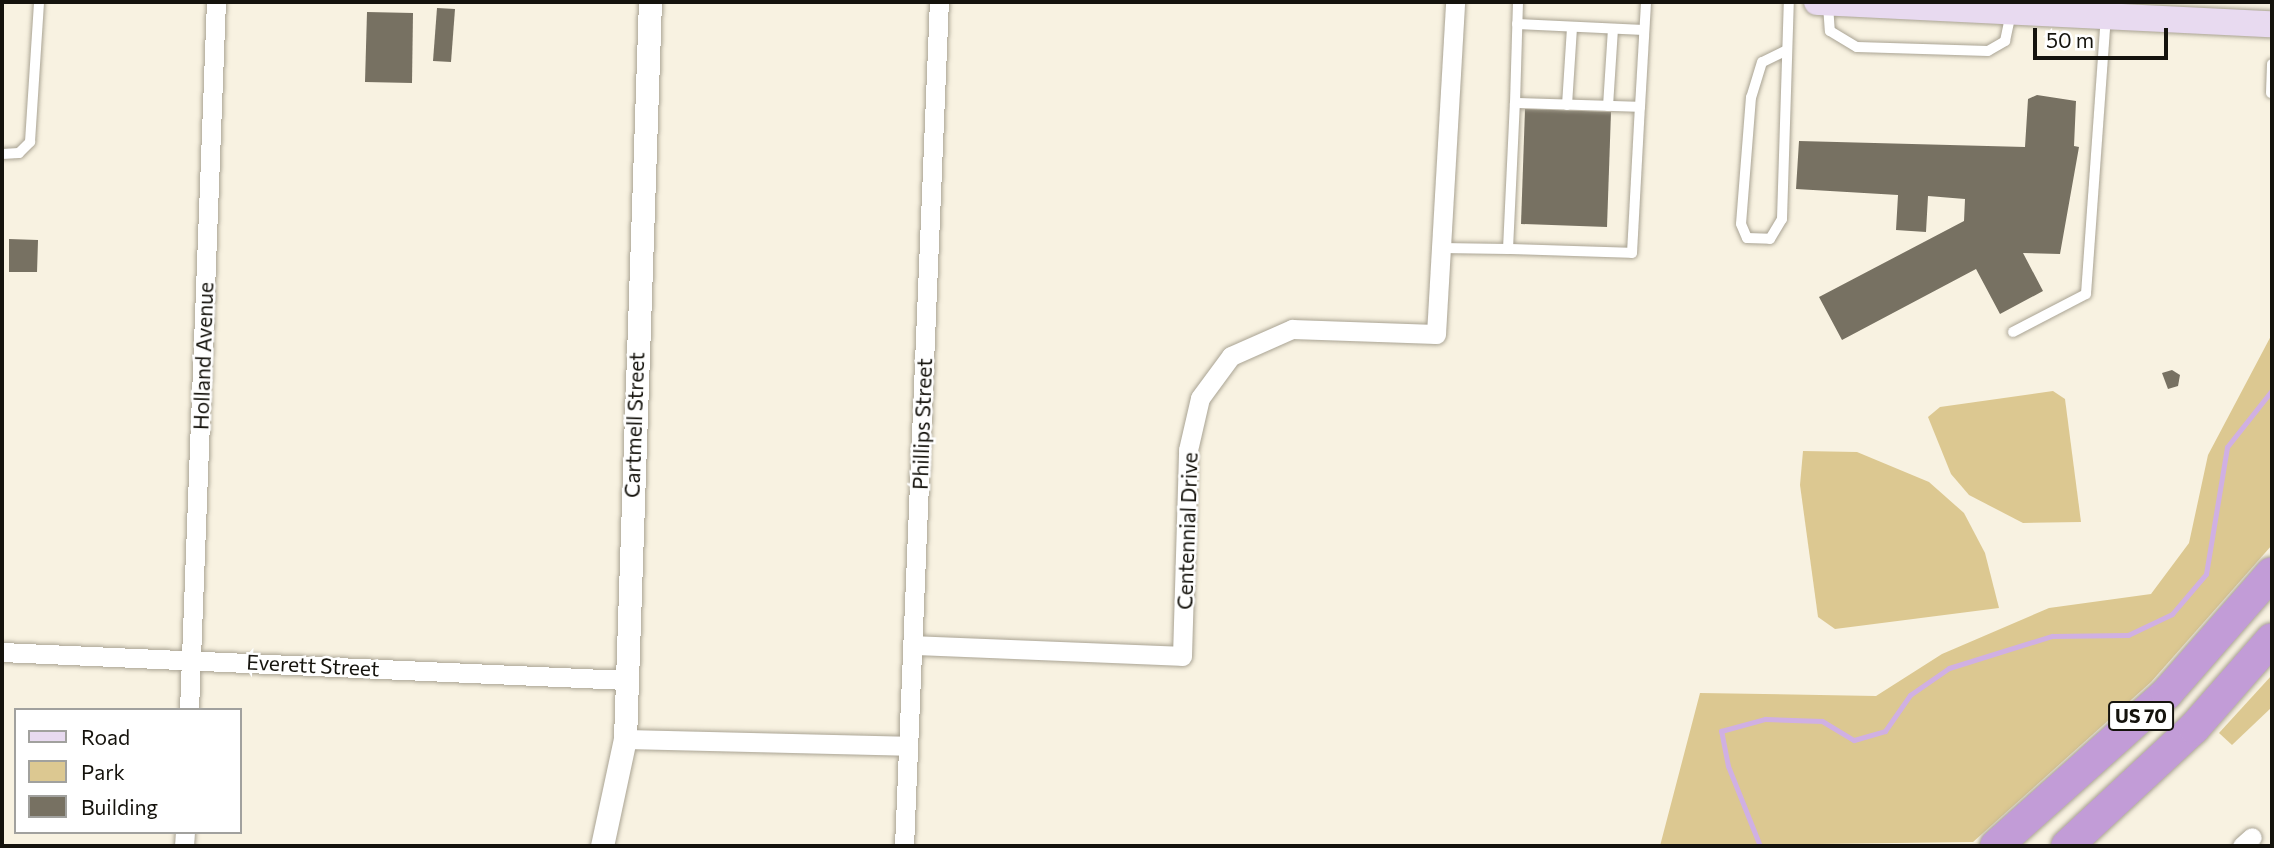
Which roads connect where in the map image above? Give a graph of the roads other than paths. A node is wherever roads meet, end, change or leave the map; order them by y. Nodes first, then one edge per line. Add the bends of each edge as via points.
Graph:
1 (39, 2) edge
2 (216, 2) edge
3 (650, 2) edge
4 (939, 2) edge
5 (1455, 2) edge
6 (1518, 2) edge
7 (1646, 2) edge
8 (1789, 2) edge
9 (1817, 2) edge
10 (1827, 2) edge
11 (1923, 4) edge
12 (1966, 5) edge
13 (2011, 9) junction
14 (2092, 9) edge
15 (1517, 24) junction
16 (2272, 24) edge
17 (1572, 27) junction
18 (1613, 29) junction
19 (1644, 30) junction
20 (1785, 51) junction
21 (2272, 64) edge
22 (2271, 93) edge
23 (1515, 103) junction
24 (1567, 105) junction
25 (1608, 107) junction
26 (1640, 107) junction
27 (2, 154) edge
28 (1441, 248) junction
29 (1508, 249) junction
30 (2013, 332) dead end
31 (2272, 573) edge
32 (2272, 639) edge
33 (913, 645) junction
34 (2, 652) edge
35 (191, 660) junction
36 (625, 680) junction
37 (190, 708) edge
38 (625, 738) junction
39 (907, 746) junction
40 (603, 846) edge
41 (904, 846) edge
42 (1996, 846) edge
43 (2067, 846) edge

1 - 27 lane via 30,142 19,153
2 - 35 street, Holland Avenue
3 - 36 street, Cartmell Street
4 - 33 street, Phillips Street
5 - 28 street, Centennial Drive
6 - 15 lane
7 - 19 lane
8 - 20 lane
9 - 10 main road
10 - 11 main road
10 - 13 lane via 1830,31 1870,48 1988,51 2005,41
11 - 12 main road
12 - 13 main road
13 - 14 main road
14 - 16 main road
14 - 30 lane via 2086,294
15 - 17 lane
15 - 23 lane
17 - 18 lane
17 - 24 lane
18 - 19 lane
18 - 25 lane
19 - 26 lane
20 - 20 lane via 1762,62 1751,97 1741,224 1747,238 1770,239 1782,219
21 - 22 lane
23 - 24 lane
23 - 29 lane
24 - 25 lane
25 - 26 lane
26 - 29 lane via 1632,253
28 - 29 lane
28 - 33 street, Centennial Drive via 1436,334 1292,329 1231,356 1200,398 1188,450 1182,656
31 - 42 highway, US 70 via 2167,693
32 - 43 highway, US 70 via 2194,728
33 - 39 street, Phillips Street
34 - 35 street, Everett Street
35 - 36 street, Everett Street
35 - 37 street, Holland Avenue
36 - 38 street, Cartmell Street
38 - 39 street
38 - 40 street, Cartmell Street
39 - 41 street, Phillips Street

